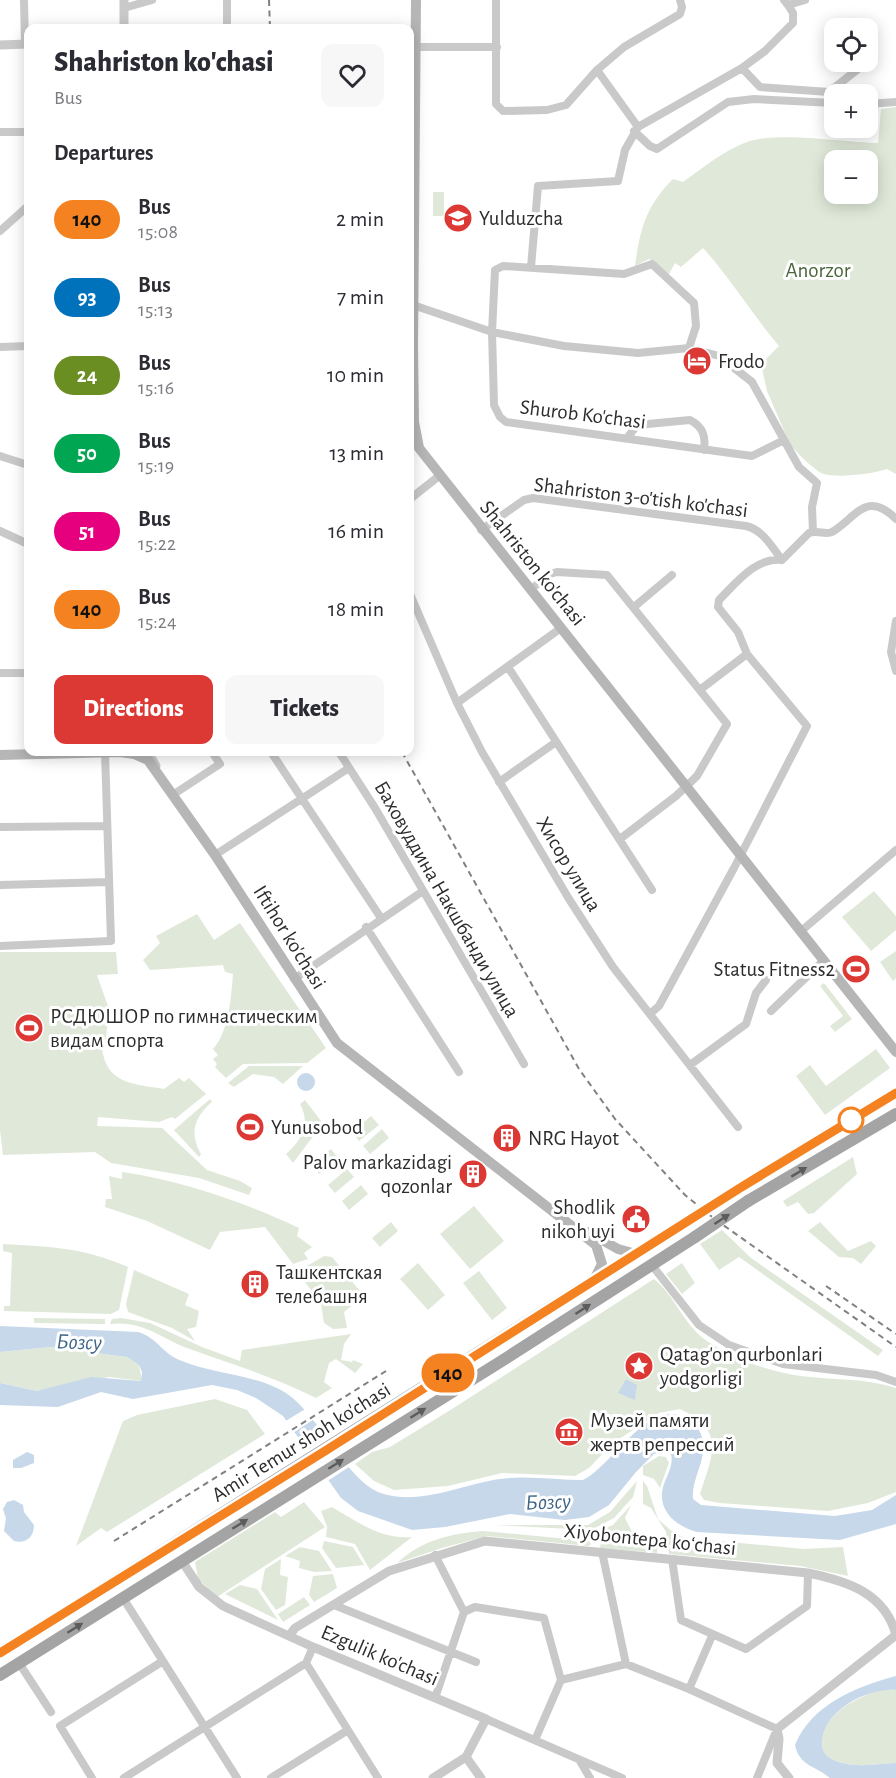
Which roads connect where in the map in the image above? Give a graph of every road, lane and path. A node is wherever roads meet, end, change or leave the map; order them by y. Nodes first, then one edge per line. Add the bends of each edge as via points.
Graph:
1 (24, 0) edge
2 (152, 0) edge
3 (227, 0) edge
4 (416, 0) edge
5 (496, 0) edge
6 (680, 0) edge
7 (805, 0) edge
8 (786, 3) edge
9 (124, 4) edge
10 (26, 24) edge
11 (124, 24) edge
12 (227, 24) edge
13 (24, 44) edge
14 (0, 45) edge
15 (416, 46) junction
16 (496, 46) junction
17 (742, 68) junction
18 (597, 70) junction
19 (854, 72) edge
20 (824, 102) edge
21 (896, 102) edge
22 (878, 103) edge
23 (636, 129) junction
24 (0, 132) edge
25 (24, 132) edge
26 (24, 210) edge
27 (414, 219) edge
28 (0, 231) edge
29 (531, 267) junction
30 (414, 305) edge
31 (492, 332) junction
32 (24, 346) edge
33 (0, 347) edge
34 (689, 348) junction
35 (414, 370) edge
36 (628, 437) junction
37 (784, 440) junction
38 (704, 450) junction
39 (0, 456) edge
40 (24, 464) edge
41 (439, 476) junction
42 (414, 496) edge
43 (896, 519) edge
44 (481, 530) junction
45 (0, 531) edge
46 (813, 532) junction
47 (24, 542) edge
48 (782, 560) junction
49 (672, 575) dead end
50 (530, 590) junction
51 (414, 603) edge
52 (634, 608) junction
53 (896, 621) edge
54 (561, 628) junction
55 (747, 654) junction
56 (508, 667) junction
57 (896, 671) edge
58 (0, 673) edge
59 (24, 673) edge
60 (700, 689) junction
61 (457, 703) junction
62 (556, 742) junction
63 (24, 754) edge
64 (0, 755) edge
65 (105, 756) edge
66 (142, 756) edge
67 (150, 756) edge
68 (215, 756) edge
69 (274, 756) edge
70 (342, 756) edge
71 (349, 768) junction
72 (158, 771) junction
73 (499, 782) junction
74 (685, 788) junction
75 (174, 794) junction
76 (302, 798) junction
77 (107, 826) junction
78 (0, 827) edge
79 (620, 839) junction
80 (896, 850) edge
81 (215, 855) junction
82 (739, 855) junction
83 (109, 882) junction
84 (0, 885) edge
85 (652, 890) dead end
86 (423, 891) junction
87 (381, 918) junction
88 (366, 927) junction
89 (800, 932) junction
90 (0, 946) edge
91 (820, 965) junction
92 (294, 979) junction
93 (766, 980) dead end
94 (771, 1011) dead end
95 (651, 1013) junction
96 (896, 1052) edge
97 (524, 1064) dead end
98 (690, 1065) junction
99 (459, 1072) dead end
100 (896, 1093) edge
101 (896, 1114) edge
102 (738, 1127) dead end
103 (571, 1224) junction
104 (636, 1254) junction
105 (651, 1264) junction
106 (594, 1281) junction
107 (896, 1382) edge
108 (602, 1552) junction
109 (435, 1555) junction
110 (672, 1559) junction
111 (182, 1562) junction
112 (808, 1573) junction
113 (123, 1598) junction
114 (334, 1605) junction
115 (464, 1612) junction
116 (30, 1634) junction
117 (289, 1636) junction
118 (712, 1636) junction
119 (313, 1647) junction
120 (41, 1650) junction
121 (451, 1652) junction
122 (0, 1653) edge
123 (163, 1661) junction
124 (476, 1662) dead end
125 (19, 1663) junction
126 (306, 1663) junction
127 (626, 1664) junction
128 (0, 1675) edge
129 (561, 1680) junction
130 (690, 1689) junction
131 (435, 1698) junction
132 (51, 1712) dead end
133 (486, 1719) junction
134 (204, 1726) junction
135 (777, 1729) junction
136 (348, 1730) junction
137 (535, 1740) junction
138 (466, 1757) junction
139 (579, 1761) junction
140 (92, 1778) edge
141 (124, 1778) edge
142 (237, 1778) edge
143 (271, 1778) edge
144 (378, 1778) edge
145 (433, 1778) edge
146 (481, 1778) edge
147 (590, 1778) edge
148 (622, 1778) edge
149 (757, 1778) edge
150 (789, 1778) edge

1 - 10 street
2 - 9 street
3 - 12 street
4 - 15 main road, Shahriston ko'chasi
5 - 16 street
6 - 18 street via 681,11 677,16 639,36
7 - 8 street
8 - 17 street via 794,18 789,29
9 - 11 street
13 - 14 street
15 - 16 street
15 - 27 main road, Shahriston ko'chasi
16 - 18 street via 498,109 503,111 560,108
17 - 19 street via 760,87 829,92
17 - 23 street
18 - 23 street
20 - 23 street via 754,99 728,102 657,149
21 - 22 street
23 - 29 street via 615,183 538,186
24 - 25 street
26 - 28 street
29 - 31 street, Shurob Ko'chasi via 502,266 495,270
29 - 34 street, Shurob Ko'chasi via 624,274 652,264 694,303 696,326
30 - 31 street
31 - 34 street via 564,346 638,353
31 - 36 street, Shurob Ko'chasi via 494,405 500,417 513,424
32 - 33 street
34 - 37 street via 719,356 743,373 760,393
35 - 41 main road, Shahriston ko'chasi via 415,435
36 - 38 street, Shurob Ko'chasi
36 - 38 street via 637,425 690,420 706,439
37 - 38 street, Shurob Ko'chasi via 752,456
37 - 46 street via 799,467 818,485 812,507
39 - 40 street
41 - 42 street
41 - 44 main road, Shahriston ko'chasi
43 - 46 street via 882,507 866,507 829,533
44 - 48 street, Shahriston 3-o'tish ko'chasi via 524,500 533,498 746,526 767,539
44 - 50 main road, Shahriston ko'chasi
45 - 47 street
46 - 48 street
48 - 55 street via 770,558 754,567 719,600 718,607 738,632
49 - 52 street
50 - 52 street via 557,572 604,574
50 - 54 main road, Shahriston ko'chasi
51 - 61 street, Хисор улица
52 - 60 street
53 - 57 street via 891,652
54 - 56 street
54 - 74 main road, Shahriston ko'chasi
55 - 60 street
55 - 82 street via 807,726
56 - 61 street
56 - 62 street
58 - 59 street
60 - 74 street via 727,724 698,776
61 - 73 street, Хисор улица
62 - 73 street
62 - 79 street
63 - 64 main road, Iftihor ko'chasi
65 - 77 street
66 - 72 main road, Iftihor ko'chasi
67 - 72 street
68 - 75 street via 220,764
69 - 76 street
70 - 71 street, Баховуддина Накшбанди улица
71 - 76 street
71 - 86 street, Баховуддина Накшбанди улица
72 - 75 main road, Iftihor ko'chasi
73 - 95 street, Хисор улица via 598,946
74 - 79 street
74 - 82 main road, Shahriston ko'chasi
75 - 81 main road, Iftihor ko'chasi
76 - 81 street
76 - 87 street
77 - 78 street
77 - 83 street
79 - 85 street
80 - 89 street
81 - 92 main road, Iftihor ko'chasi
82 - 89 main road, Shahriston ko'chasi
82 - 95 street via 659,1006
83 - 84 street
83 - 90 street via 111,941
86 - 87 street
86 - 97 street, Баховуддина Накшбанди улица
87 - 88 street
88 - 92 street
88 - 99 street
89 - 91 main road, Shahriston ko'chasi
91 - 94 street
91 - 96 main road, Shahriston ko'chasi
92 - 103 main road, Iftihor ko'chasi via 324,1028 341,1047
93 - 98 street via 756,993 746,1024
95 - 98 street, Хисор улица
98 - 102 street, Хисор улица
100 - 104 main road, Amir Temur shoh ko'chasi, bridge
105 -> 101 main road, Amir Temur shoh ko'chasi, bridge
103 - 104 main road, Iftihor ko'chasi via 618,1249
103 - 106 main road, Iftihor ko'chasi via 600,1253 602,1267
104 - 106 main road, Amir Temur shoh ko'chasi
105 - 107 street via 699,1326 729,1345 783,1364 876,1375
111 -> 105 main road, Amir Temur shoh ko'chasi
106 - 116 main road, Amir Temur shoh ko'chasi
108 - 109 street, Xiyobontepa koʻchasi via 485,1540
108 - 110 street, Xiyobontepa koʻchasi
108 - 127 street
109 - 114 street, Xiyobontepa koʻchasi via 389,1570
109 - 115 street
110 - 112 street, Xiyobontepa koʻchasi
110 - 118 street via 681,1620
111 - 113 main road, Amir Temur shoh ko'chasi
111 - 117 street, Ezgulik ko'chasi via 217,1602
112 - 118 street via 807,1606 750,1648
112 - 135 street, Xiyobontepa koʻchasi via 853,1584 880,1604 893,1623 894,1637
120 -> 113 main road, Amir Temur shoh ko'chasi
113 - 123 street
114 - 117 street, Xiyobontepa koʻchasi via 295,1628
114 - 121 street
115 - 121 street
115 - 129 street via 475,1607 543,1618
116 - 120 main road
116 - 122 main road, Amir Temur shoh ko'chasi
117 - 119 street, Ezgulik ko'chasi
118 - 130 street
119 - 126 street
119 - 131 street, Ezgulik ko'chasi
120 - 125 main road, Amir Temur shoh ko'chasi
121 - 124 street
121 - 131 street
123 - 134 street
123 - 140 street via 60,1726
125 - 128 main road, Amir Temur shoh ko'chasi
125 - 132 street
126 - 134 street
126 - 136 street
127 - 129 street
127 - 130 street
129 - 137 street
130 - 135 street
131 - 133 street, Ezgulik ko'chasi
133 - 137 street, Ezgulik ko'chasi
133 - 138 street
134 - 141 street
134 - 142 street
135 - 149 street
135 - 150 street via 777,1763
136 - 143 street
136 - 144 street
137 - 139 street, Ezgulik ko'chasi
138 - 145 street
138 - 146 street
139 - 147 street
139 - 148 street, Ezgulik ko'chasi

